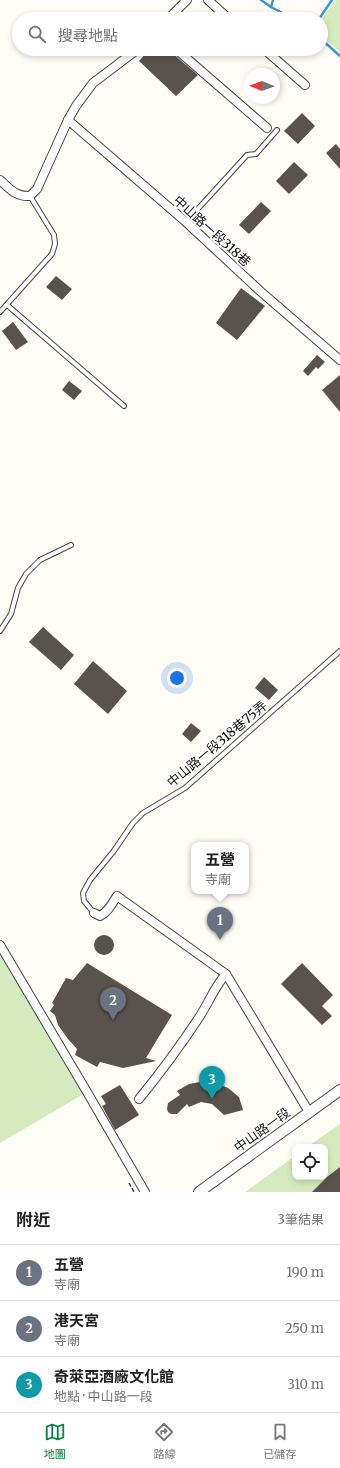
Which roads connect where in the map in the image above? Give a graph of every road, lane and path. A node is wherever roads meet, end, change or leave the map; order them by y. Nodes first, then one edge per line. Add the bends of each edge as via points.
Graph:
1 (187, 0) edge
2 (208, 0) edge
3 (175, 12) edge
4 (221, 12) edge
5 (129, 56) edge
6 (184, 56) edge
7 (272, 56) edge
8 (305, 85) dead end
9 (68, 120) junction
10 (267, 128) dead end
11 (277, 130) dead end
12 (0, 180) edge
13 (30, 196) junction
14 (186, 222) junction
15 (7, 305) junction
16 (0, 312) edge
17 (340, 360) edge
18 (124, 406) dead end
19 (71, 545) dead end
20 (0, 631) edge
21 (340, 652) edge
22 (94, 912) joint
23 (0, 944) edge
24 (226, 974) junction
25 (340, 1090) edge
26 (139, 1099) dead end
27 (309, 1112) junction
28 (144, 1192) edge
29 (199, 1192) edge

1 - 3 street
2 - 4 street
5 - 9 street via 93,83
6 - 10 street
7 - 8 street
9 - 13 street via 37,189
9 - 14 street, 中山路一段318巷
11 - 14 lane via 256,154 247,155
12 - 13 street via 22,197
13 - 15 lane via 54,235 55,244 52,254
14 - 17 street, 中山路一段318巷 via 260,291
15 - 16 lane
15 - 18 lane
19 - 20 lane via 40,560 26,574 18,588 10,614
21 - 22 lane, 中山路一段318巷75弄 via 185,788 143,813 133,823 83,893 84,901
22 - 24 street via 100,916 104,914 117,896
23 - 28 street
24 - 26 street via 168,1063
24 - 27 street
25 - 27 street, 中山路一段
27 - 29 street, 中山路一段

